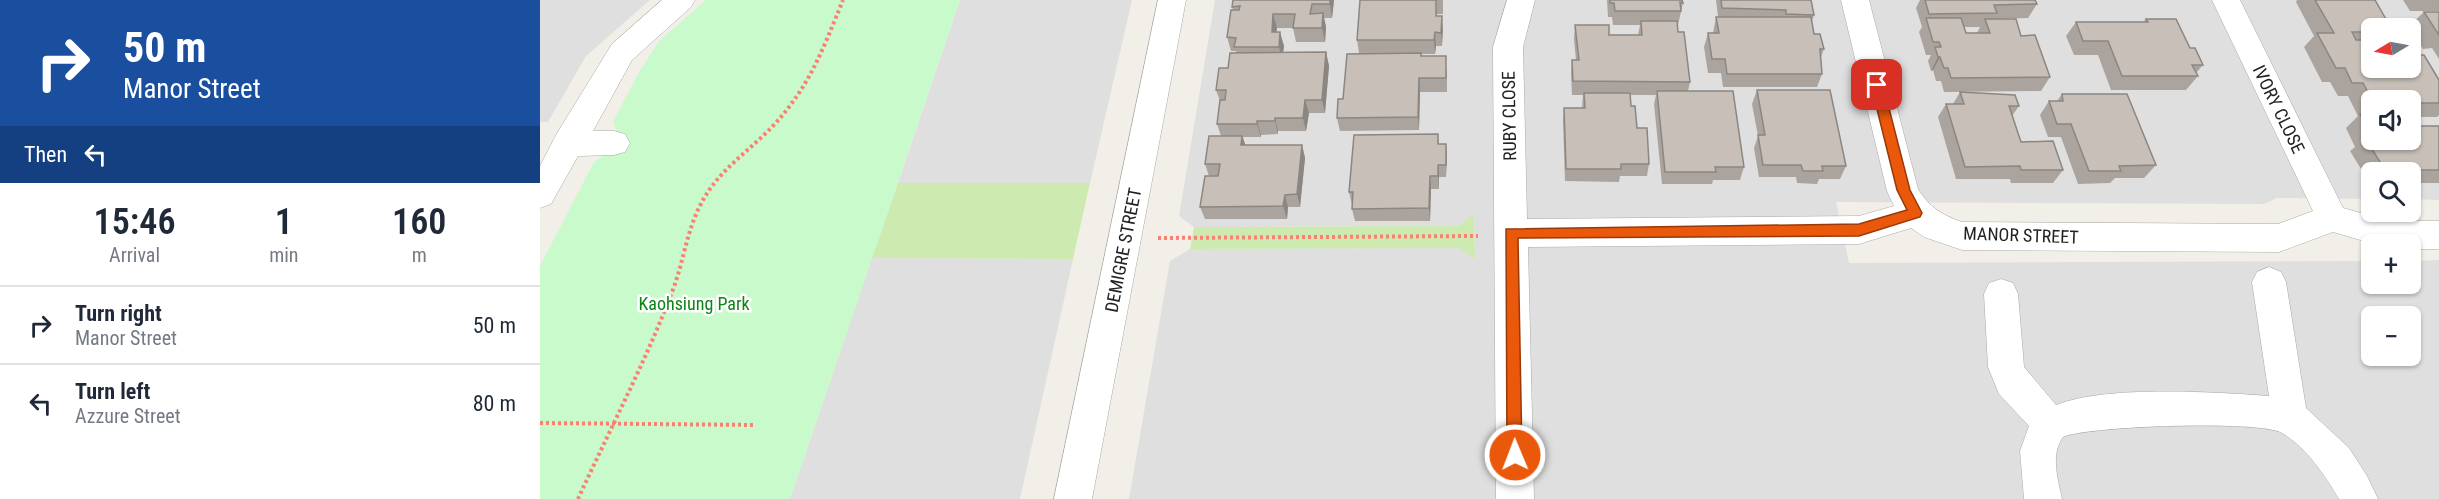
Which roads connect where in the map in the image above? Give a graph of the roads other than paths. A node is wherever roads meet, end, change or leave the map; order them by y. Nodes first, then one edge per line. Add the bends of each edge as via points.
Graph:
1 (681, 0) edge
2 (1172, 0) edge
3 (1521, 0) edge
4 (1856, 0) edge
5 (2226, 0) edge
6 (614, 143) dead end
7 (567, 144) junction
8 (540, 195) edge
9 (1915, 213) junction
10 (2332, 218) junction
11 (1511, 233) junction
12 (2439, 235) edge
13 (2269, 282) dead end
14 (2001, 294) dead end
15 (2290, 417) junction
16 (2050, 424) junction
17 (1073, 499) edge
18 (1515, 499) edge
19 (2043, 499) edge
20 (2359, 499) edge

1 - 7 street via 622,52
2 - 17 street, DEMIGRE STREET
3 - 11 street, RUBY CLOSE via 1508,47
4 - 9 street via 1903,190
5 - 10 street, IVORY CLOSE
6 - 7 street
7 - 8 street
9 - 10 street, MANOR STREET via 1962,236 2279,238
9 - 11 street via 1859,230
10 - 12 street via 2389,235
11 - 18 street
13 - 15 street
14 - 16 street via 2006,367 2012,382
15 - 16 street via 2191,410 2082,414
15 - 20 street via 2325,446 2346,473
16 - 19 street via 2036,459

